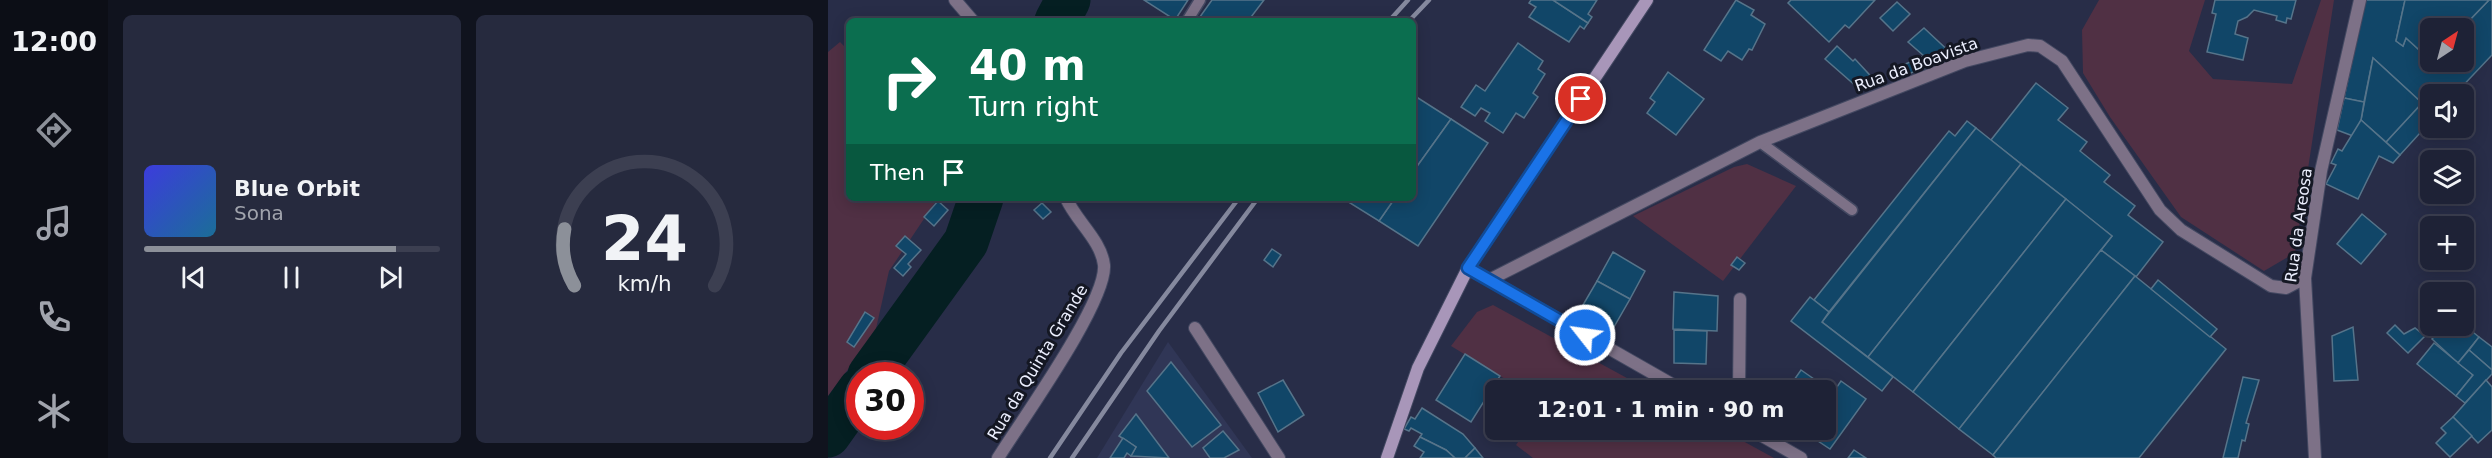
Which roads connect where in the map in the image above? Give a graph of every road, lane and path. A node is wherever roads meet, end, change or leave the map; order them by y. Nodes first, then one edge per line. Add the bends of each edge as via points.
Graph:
1 (955, 0) edge
2 (1200, 0) edge
3 (1647, 0) edge
4 (2360, 0) edge
5 (970, 18) edge
6 (1188, 18) edge
7 (1760, 142) junction
8 (1067, 201) edge
9 (1852, 210) dead end
10 (1468, 268) junction
11 (2305, 278) junction
12 (1489, 280) junction
13 (1740, 299) dead end
14 (1195, 328) dead end
15 (1664, 380) edge
16 (1739, 380) edge
17 (1770, 440) edge
18 (998, 458) edge
19 (1279, 458) edge
20 (1387, 458) edge
21 (1802, 458) edge
22 (2315, 458) edge

1 - 5 street
2 - 6 lane
3 - 10 main road
4 - 11 street, Rua da Areosa via 2321,171
7 - 9 lane
7 - 11 street, Rua da Boavista via 1965,61 2028,45 2040,46 2062,61 2160,210 2181,230 2271,286 2286,288
7 - 12 street, Rua da Boavista
8 - 18 street, Rua da Quinta Grande via 1100,248 1103,283
10 - 12 street
10 - 20 main road via 1418,368
11 - 22 street, Rua da Areosa
12 - 15 street
13 - 16 street
14 - 19 street
17 - 21 street

